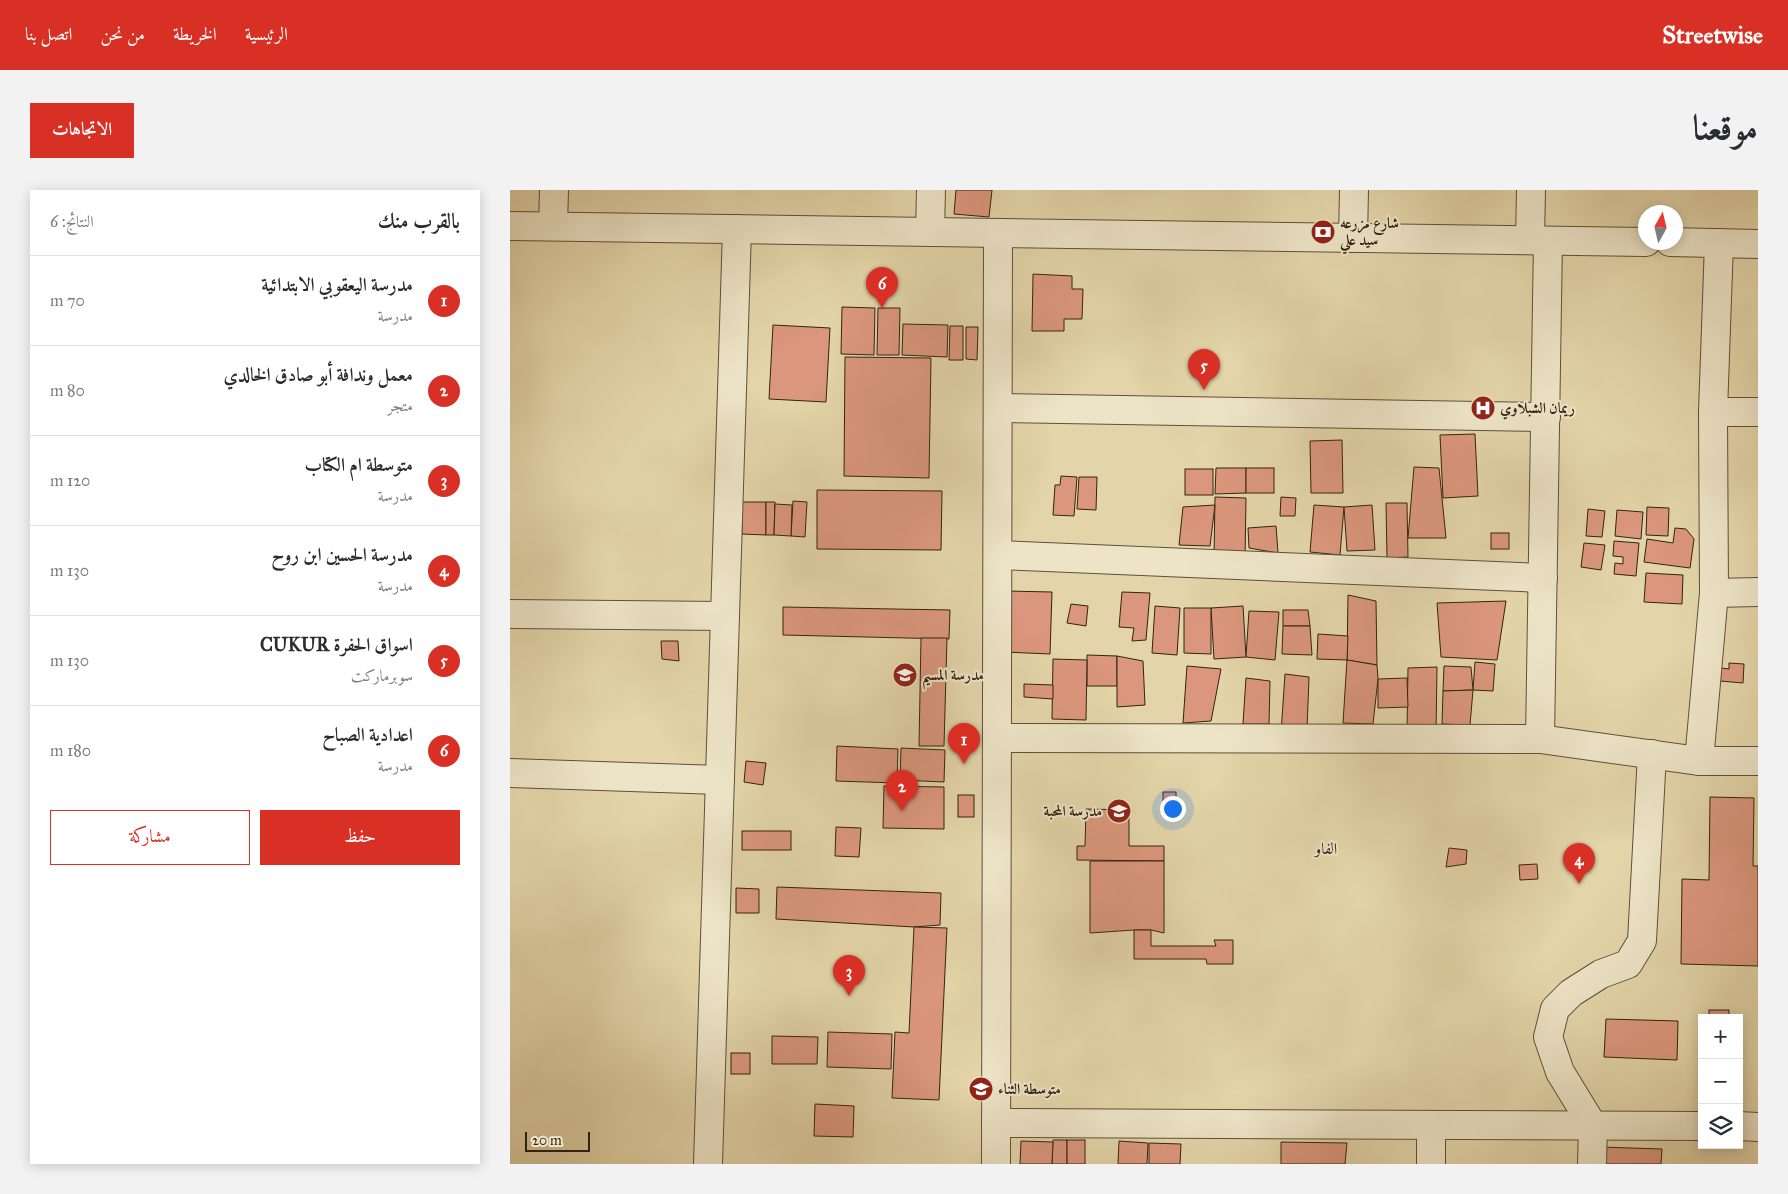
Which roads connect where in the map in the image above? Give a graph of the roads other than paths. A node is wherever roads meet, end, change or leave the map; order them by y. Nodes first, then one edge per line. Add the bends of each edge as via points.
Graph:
1 (554, 190) edge
2 (931, 190) edge
3 (1354, 190) edge
4 (1531, 190) edge
5 (510, 226) edge
6 (554, 226) junction
7 (737, 229) junction
8 (930, 232) junction
9 (998, 233) junction
10 (1353, 238) junction
11 (1539, 241) junction
12 (1638, 242) edge
13 (1683, 242) edge
14 (1719, 243) junction
15 (1758, 244) edge
16 (998, 408) junction
17 (1713, 412) junction
18 (1758, 412) edge
19 (1546, 417) junction
20 (998, 555) junction
21 (1543, 578) junction
22 (1758, 592) edge
23 (1714, 593) junction
24 (510, 614) edge
25 (725, 616) junction
26 (997, 738) junction
27 (1540, 739) junction
28 (1652, 754) junction
29 (1699, 761) junction
30 (1758, 761) edge
31 (510, 773) edge
32 (720, 780) junction
33 (996, 1123) junction
34 (1431, 1125) junction
35 (1593, 1126) junction
36 (1698, 1126) edge
37 (1743, 1126) edge
38 (1758, 1126) edge
39 (708, 1164) edge
40 (996, 1164) edge
41 (1431, 1164) edge
42 (1592, 1164) edge

1 - 6 street
2 - 8 street
3 - 10 street
4 - 11 street
5 - 6 street
6 - 7 street
7 - 8 street
7 - 25 street
8 - 9 street
9 - 10 street
9 - 16 street
10 - 11 street
11 - 12 street
11 - 19 street
13 - 14 street
14 - 15 street
14 - 17 street
16 - 19 street
16 - 20 street
17 - 18 street
17 - 23 street
19 - 21 street
20 - 21 street
20 - 26 street
21 - 27 street
22 - 23 street
23 - 29 street
24 - 25 street
25 - 32 street
26 - 27 street
26 - 33 street
27 - 28 street
28 - 29 street
28 - 35 street via 1642,941 1628,964 1601,974 1571,993 1555,1009 1548,1037 1560,1072
29 - 30 street
31 - 32 street
32 - 39 street
33 - 34 street
33 - 40 street
34 - 35 street
34 - 41 street
35 - 36 street
35 - 42 street
37 - 38 street

